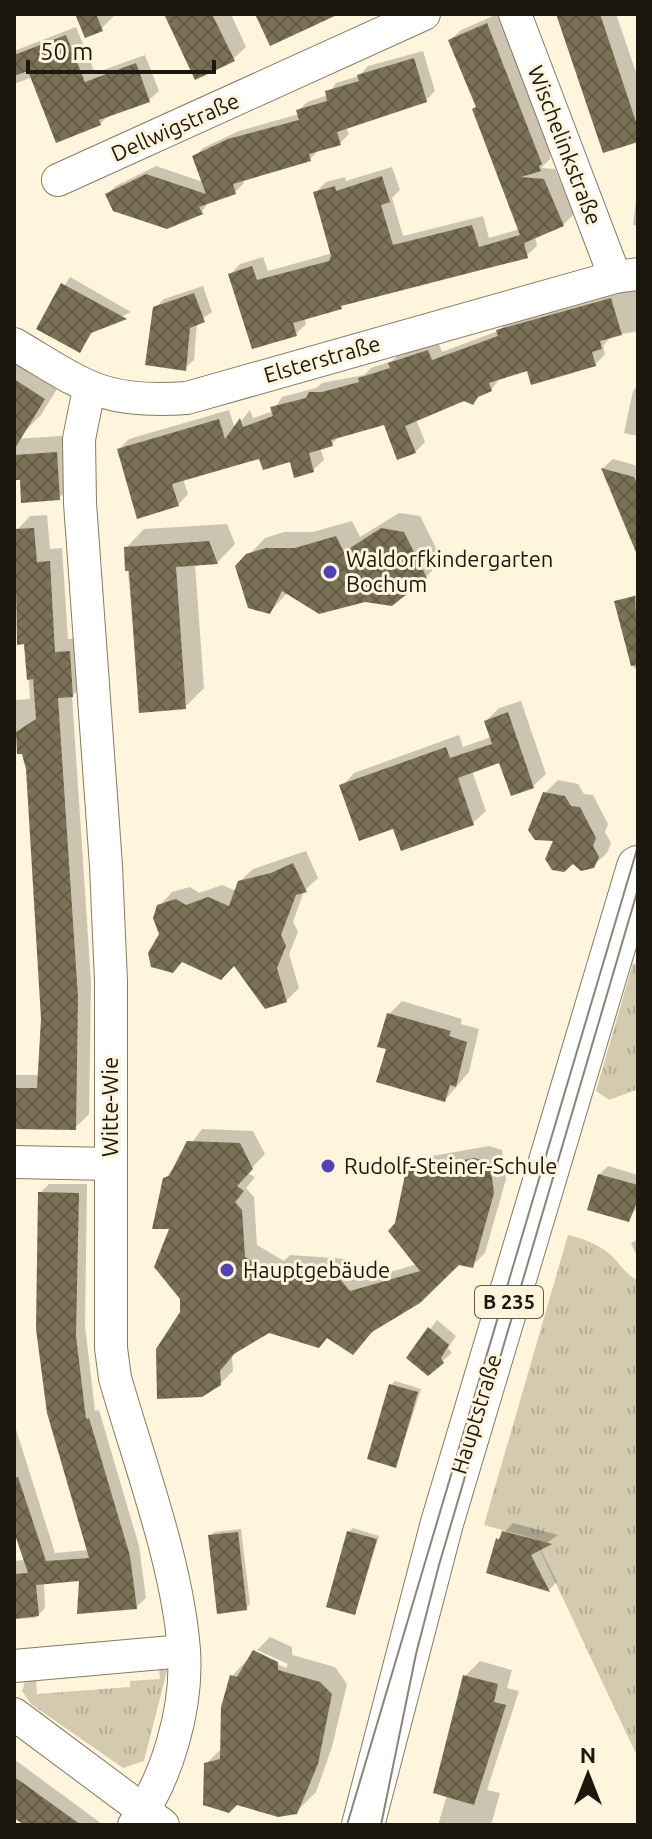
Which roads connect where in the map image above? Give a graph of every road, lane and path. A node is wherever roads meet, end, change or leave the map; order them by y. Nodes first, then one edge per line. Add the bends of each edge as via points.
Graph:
1 (424, 14) edge
2 (515, 14) edge
3 (58, 180) dead end
4 (627, 275) edge
5 (14, 344) edge
6 (89, 389) junction
7 (638, 867) edge
8 (14, 1162) edge
9 (110, 1164) junction
10 (184, 1651) junction
11 (14, 1666) edge
12 (14, 1714) edge
13 (147, 1820) edge
14 (363, 1825) edge

1 - 3 street, Dellwigstraße
2 - 4 street, Wischelinkstraße
4 - 6 street, Elsterstraße via 187,398 126,399
5 - 6 street, Elsterstraße
6 - 9 street, Witte-Wie via 79,439 80,503 107,876
7 - 14 main road, Hauptstraße / B 235 via 442,1523
8 - 9 street
9 - 10 street, Witte-Wie via 115,1378 171,1578
10 - 11 street
10 - 13 street, Witte-Wie via 184,1683 169,1759
12 - 13 street

